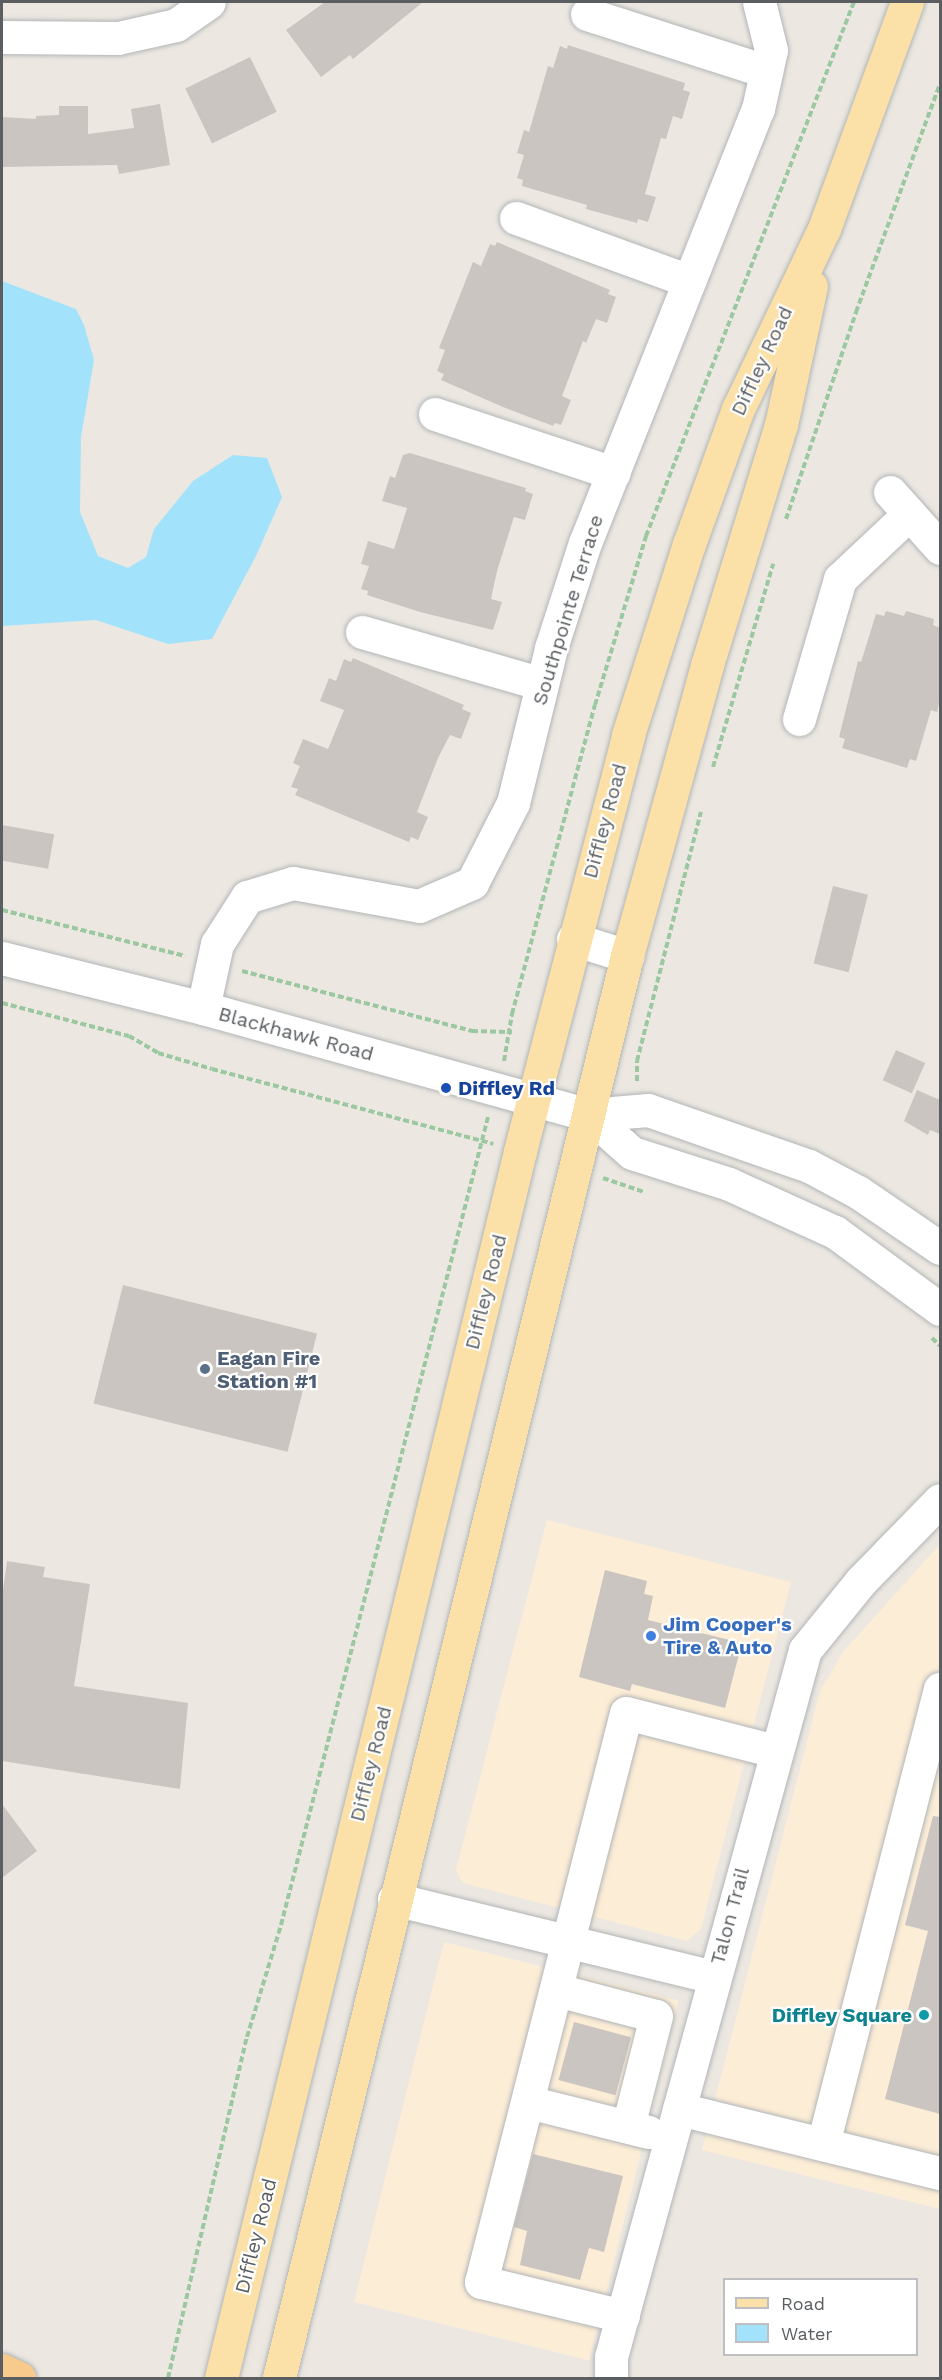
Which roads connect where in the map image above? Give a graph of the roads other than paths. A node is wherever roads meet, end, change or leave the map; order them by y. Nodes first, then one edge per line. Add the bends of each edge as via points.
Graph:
1 (209, 2) edge
2 (759, 2) edge
3 (907, 2) edge
4 (587, 14) dead end
5 (2, 37) edge
6 (766, 71) junction
7 (516, 218) dead end
8 (824, 229) junction
9 (689, 281) junction
10 (435, 414) dead end
11 (613, 473) junction
12 (940, 548) edge
13 (362, 632) dead end
14 (542, 684) junction
15 (799, 719) dead end
16 (573, 939) junction
17 (627, 956) junction
18 (2, 958) edge
19 (203, 1008) junction
20 (533, 1099) junction
21 (589, 1115) junction
22 (940, 1248) edge
23 (934, 1321) edge
24 (940, 1500) edge
25 (940, 1689) edge
26 (775, 1751) junction
27 (394, 1899) junction
28 (569, 1941) junction
29 (714, 1977) junction
30 (556, 1990) junction
31 (528, 2102) junction
32 (675, 2123) junction
33 (628, 2127) junction
34 (823, 2144) junction
35 (940, 2173) edge
36 (622, 2316) junction
37 (2, 2370) edge
38 (19, 2379) edge
39 (221, 2379) edge
40 (279, 2379) edge
41 (611, 2379) edge

1 - 5 street via 176,25 118,38
2 - 6 street, Southpointe Terrace via 771,50
3 - 8 main road, Diffley Road
4 - 6 street
6 - 9 street, Southpointe Terrace via 758,109
7 - 9 street
8 - 16 main road, Diffley Road via 738,409 689,544 628,735
8 - 17 main road, Diffley Road via 781,425 701,686
9 - 11 street, Southpointe Terrace
10 - 11 street
11 - 14 street, Southpointe Terrace via 585,543
12 - 15 street via 900,503 840,579
13 - 14 street
14 - 19 street, Southpointe Terrace via 513,803 472,883 419,906 293,882 247,897 217,944
16 - 17 street
16 - 20 main road, Diffley Road
17 - 21 main road, Diffley Road
18 - 19 street, Blackhawk Road
19 - 20 street, Blackhawk Road
20 - 21 street, Blackhawk Road
20 - 39 main road, Diffley Road
21 - 22 street, Blackhawk Road via 636,1108 809,1166 858,1192
21 - 23 street, Blackhawk Road via 632,1153 729,1184 835,1232
21 - 27 main road, Diffley Road
24 - 26 street, Talon Trail via 861,1581 805,1650
25 - 34 street
26 - 28 street via 626,1713
26 - 29 street, Talon Trail
27 - 28 street
27 - 40 main road, Diffley Road
28 - 29 street
28 - 30 street
29 - 32 street, Talon Trail
30 - 31 street
30 - 33 street via 656,2016
31 - 33 street
31 - 36 street via 481,2282
32 - 33 street
32 - 34 street
32 - 36 street, Talon Trail
34 - 35 street
36 - 41 street, Talon Trail via 611,2357
37 - 38 highway

